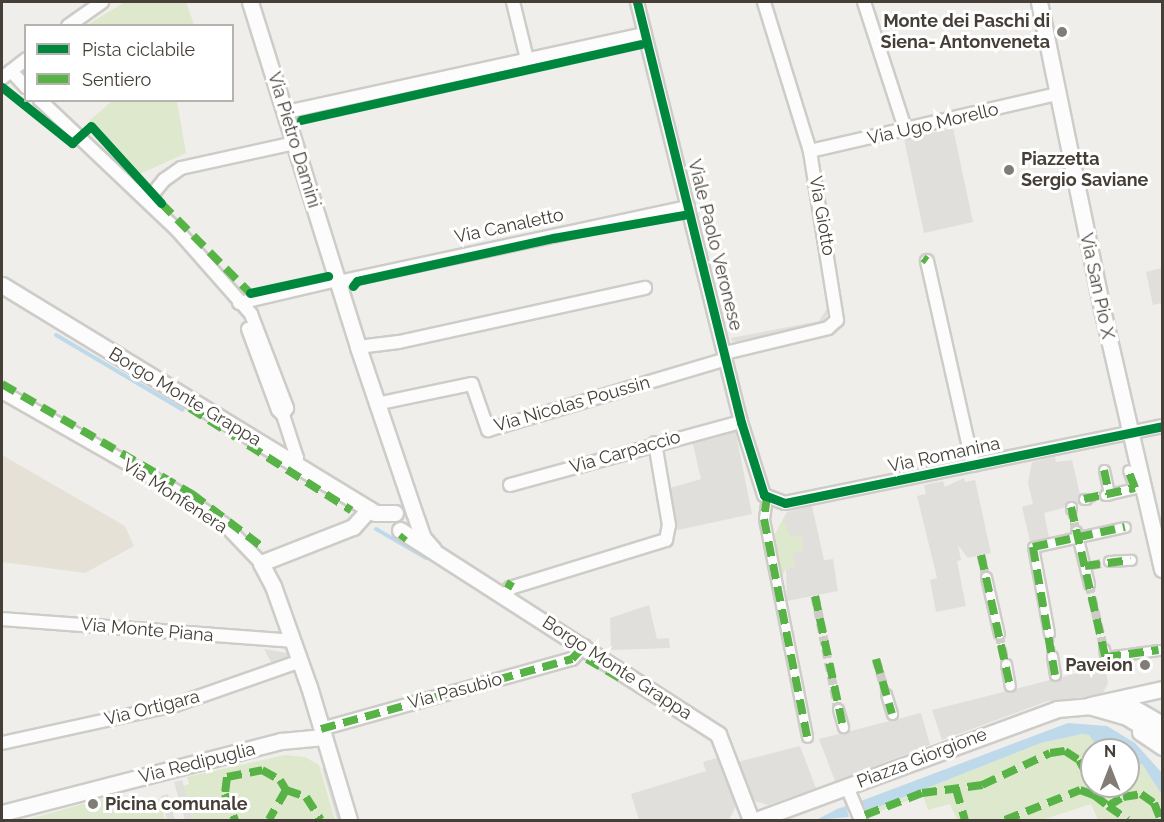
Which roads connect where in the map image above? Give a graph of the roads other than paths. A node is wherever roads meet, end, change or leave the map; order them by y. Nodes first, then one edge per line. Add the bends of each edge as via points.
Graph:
1 (102, 2) edge
2 (250, 2) edge
3 (513, 2) edge
4 (638, 2) edge
5 (764, 2) edge
6 (864, 2) edge
7 (1039, 2) edge
8 (71, 24) edge
9 (645, 33) junction
10 (527, 59) junction
11 (24, 60) edge
12 (6, 74) edge
13 (24, 86) edge
14 (1056, 94) junction
15 (42, 102) edge
16 (286, 112) junction
17 (906, 131) junction
18 (295, 143) junction
19 (810, 151) junction
20 (147, 201) junction
21 (688, 207) junction
22 (927, 261) dead end
23 (338, 281) junction
24 (2, 285) edge
25 (645, 288) dead end
26 (242, 306) junction
27 (358, 347) junction
28 (726, 356) junction
29 (2, 392) edge
30 (376, 404) junction
31 (741, 422) junction
32 (1162, 426) edge
33 (1131, 434) junction
34 (655, 443) junction
35 (294, 463) junction
36 (973, 465) junction
37 (1104, 470) dead end
38 (1128, 470) dead end
39 (402, 485) junction
40 (510, 485) dead end
41 (766, 496) junction
42 (369, 509) junction
43 (395, 512) junction
44 (416, 516) junction
45 (1125, 527) dead end
46 (399, 530) junction
47 (1077, 535) junction
48 (438, 552) junction
49 (1131, 560) dead end
50 (1109, 561) tunnel mouth
51 (261, 563) junction
52 (1162, 569) edge
53 (986, 577) tunnel mouth
54 (1089, 584) tunnel mouth
55 (506, 596) junction
56 (2, 619) edge
57 (1049, 633) tunnel mouth
58 (999, 634) tunnel mouth
59 (292, 641) junction
60 (584, 646) junction
61 (1159, 650) dead end
62 (1052, 656) tunnel mouth
63 (1106, 657) dead end
64 (298, 662) junction
65 (1005, 664) tunnel mouth
66 (1055, 675) dead end
67 (1010, 686) dead end
68 (1162, 689) edge
69 (886, 694) tunnel mouth
70 (1107, 706) junction
71 (838, 709) tunnel mouth
72 (892, 714) dead end
73 (843, 728) dead end
74 (1162, 728) edge
75 (322, 733) junction
76 (807, 737) dead end
77 (2, 743) edge
78 (847, 787) junction
79 (2, 813) edge
80 (860, 819) edge
81 (349, 820) edge
82 (751, 820) edge
83 (756, 820) edge

1 - 8 street
2 - 16 street, Via Pietro Damini
3 - 10 street
4 - 9 street, Viale Paolo Veronese
5 - 19 street, Via Giotto
6 - 17 street
7 - 14 street, Via San Pio X
9 - 10 street
9 - 21 street, Viale Paolo Veronese
10 - 16 street
11 - 12 street
12 - 13 street
14 - 17 street, Via Ugo Morello
14 - 33 street, Via San Pio X
15 - 20 street
16 - 18 street, Via Pietro Damini
17 - 19 street, Via Ugo Morello
18 - 20 street via 181,168 164,180
18 - 23 street, Via Pietro Damini
19 - 28 street, Via Giotto via 837,320 828,328
20 - 26 street
21 - 23 street, Via Canaletto
21 - 28 street, Viale Paolo Veronese
22 - 36 street, Via Romanina
23 - 26 street, Via Canaletto
23 - 27 street, Via Pietro Damini
24 - 35 street, Borgo Monte Grappa
25 - 27 street via 399,342
26 - 35 street via 268,384 283,415 297,458
27 - 30 street, Via Pietro Damini
28 - 30 street, Via Nicolas Poussin via 488,430 472,384
28 - 31 street, Viale Paolo Veronese
29 - 51 street, Via Monfenera via 192,502 224,524
30 - 39 street, Via Pietro Damini
31 - 34 street, Via Carpaccio
31 - 41 street, Viale Paolo Veronese
32 - 33 street, Via Romanina
33 - 36 street, Via Romanina
33 - 52 street, Via San Pio X
34 - 40 street, Via Carpaccio
34 - 55 street via 669,525 666,540 510,588
35 - 42 street, Borgo Monte Grappa
36 - 41 street, Via Romanina via 785,502
37 - 38 street via 1107,494 1135,488
39 - 43 street
39 - 44 street, Via Pietro Damini
41 - 76 street via 764,519
42 - 43 street, Borgo Monte Grappa
42 - 46 street, Borgo Monte Grappa
42 - 51 street via 353,527
43 - 44 street, Borgo Monte Grappa via 406,508
43 - 46 street via 393,522
44 - 46 street via 411,529
44 - 48 street, Borgo Monte Grappa via 425,540
45 - 47 street
46 - 48 street, Borgo Monte Grappa
47 - 54 street via 1089,565
47 - 57 street via 1034,547
48 - 55 street, Borgo Monte Grappa
49 - 50 street
51 - 59 street, Via Monfenera
53 - 58 street
55 - 60 street, Borgo Monte Grappa
56 - 59 street, Via Monte Piana
59 - 64 street, Via Monfenera
60 - 75 street, Via Pasubio via 572,659
60 - 82 street, Borgo Monte Grappa via 718,734
61 - 63 street
62 - 66 street
64 - 75 street, Via Monfenera
64 - 77 street, Via Ortigara via 175,705
65 - 67 street
68 - 70 street, Piazza Giorgione
69 - 72 street
70 - 74 street
70 - 78 street, Piazza Giorgione via 1038,715
71 - 73 street
75 - 79 street, Via Redipuglia
75 - 81 street, Via Monfenera
78 - 80 street
78 - 83 street, Piazza Giorgione

